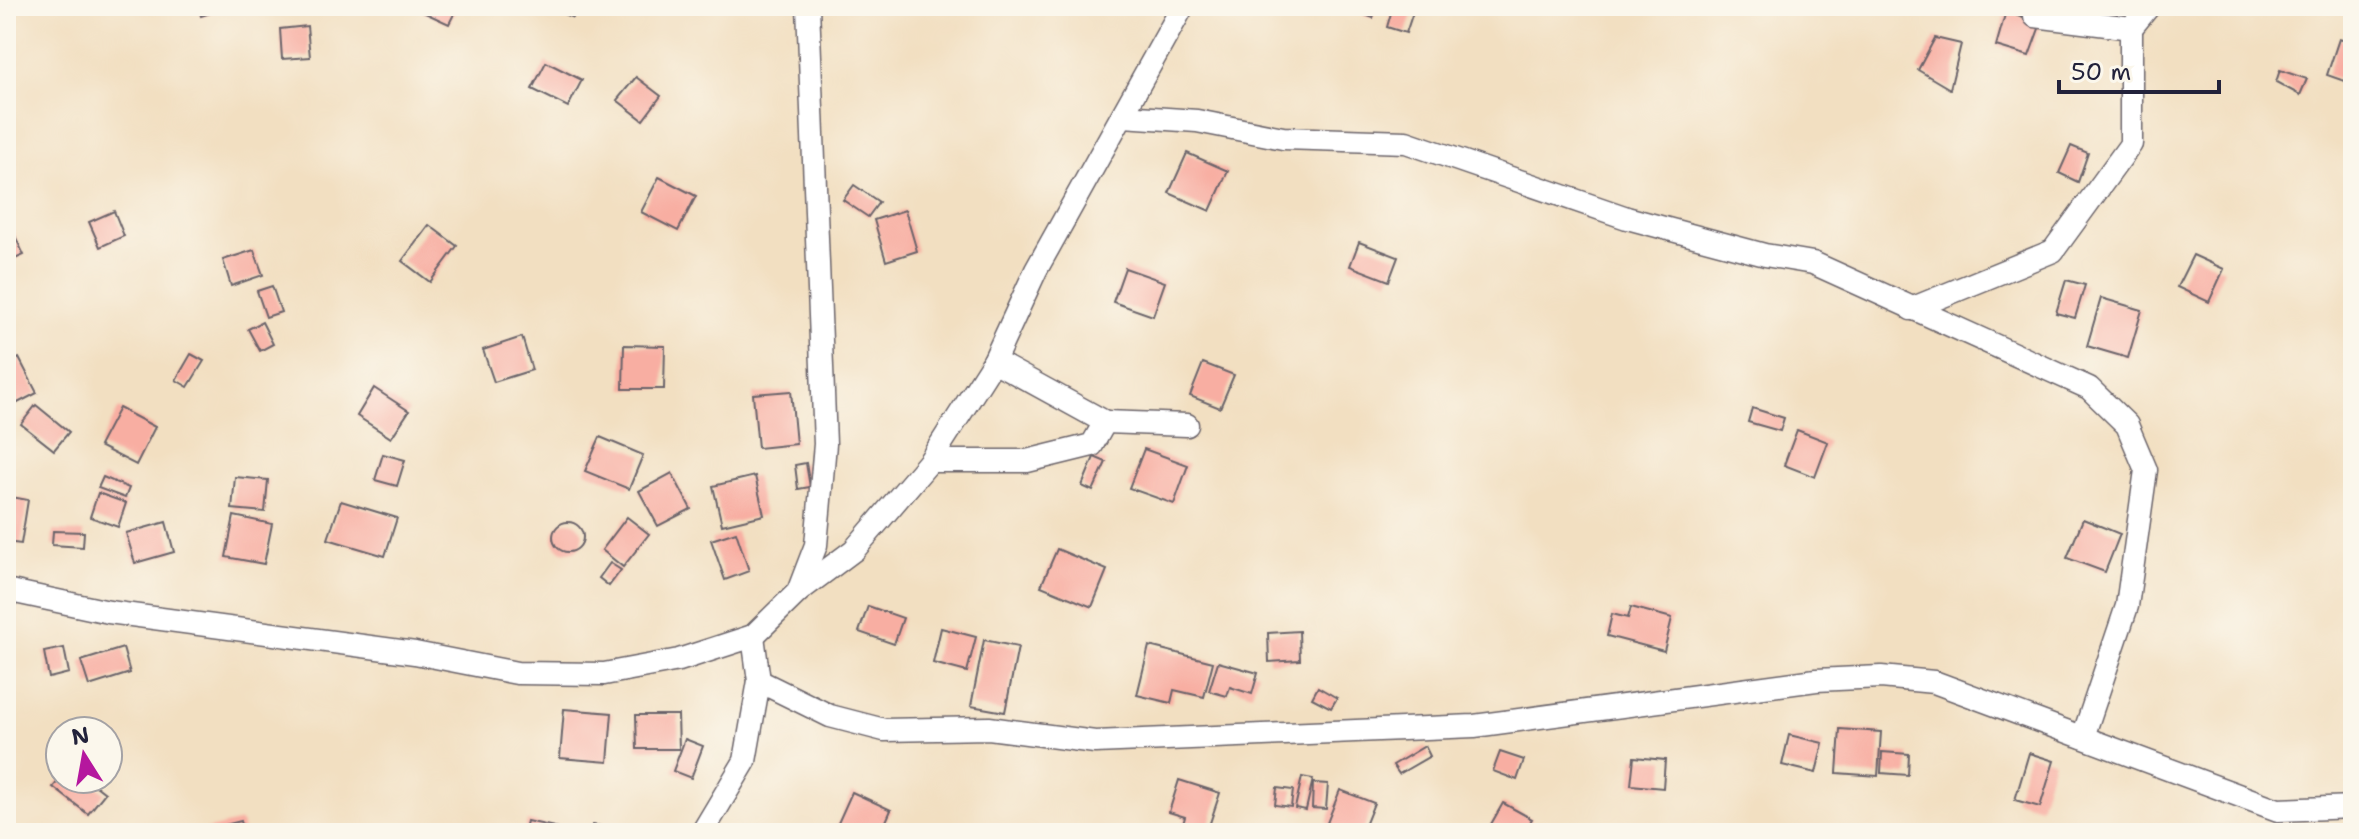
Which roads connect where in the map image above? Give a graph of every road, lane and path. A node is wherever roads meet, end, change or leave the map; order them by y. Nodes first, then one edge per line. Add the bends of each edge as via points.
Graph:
1 (808, 6) edge
2 (1183, 6) edge
3 (2149, 6) edge
4 (2035, 16) dead end
5 (2131, 28) junction
6 (1123, 116) junction
7 (1911, 309) junction
8 (994, 361) junction
9 (1105, 422) junction
10 (1187, 425) dead end
11 (930, 461) junction
12 (6, 590) edge
13 (798, 592) junction
14 (753, 636) junction
15 (759, 681) junction
16 (2083, 737) junction
17 (2353, 807) edge
18 (702, 833) edge

1 - 13 street via 825,444 816,545
2 - 6 street
3 - 5 street
4 - 5 street
5 - 7 street via 2131,144 2053,251
6 - 7 street via 1197,121 1283,138 1406,142 1627,218 1813,263
6 - 8 street via 1036,270
7 - 16 street via 2089,388 2127,425 2146,470 2127,606
8 - 9 street
8 - 11 street
9 - 10 street
9 - 11 street via 1092,445 1027,461
11 - 13 street via 854,550
12 - 14 street via 109,612 415,653 517,673 604,674 679,660
13 - 14 street
14 - 15 street
15 - 16 street via 830,716 884,730 989,728 1095,742 1474,726 1816,680 1881,677 1934,682
15 - 18 street via 745,761
16 - 17 street via 2278,810

